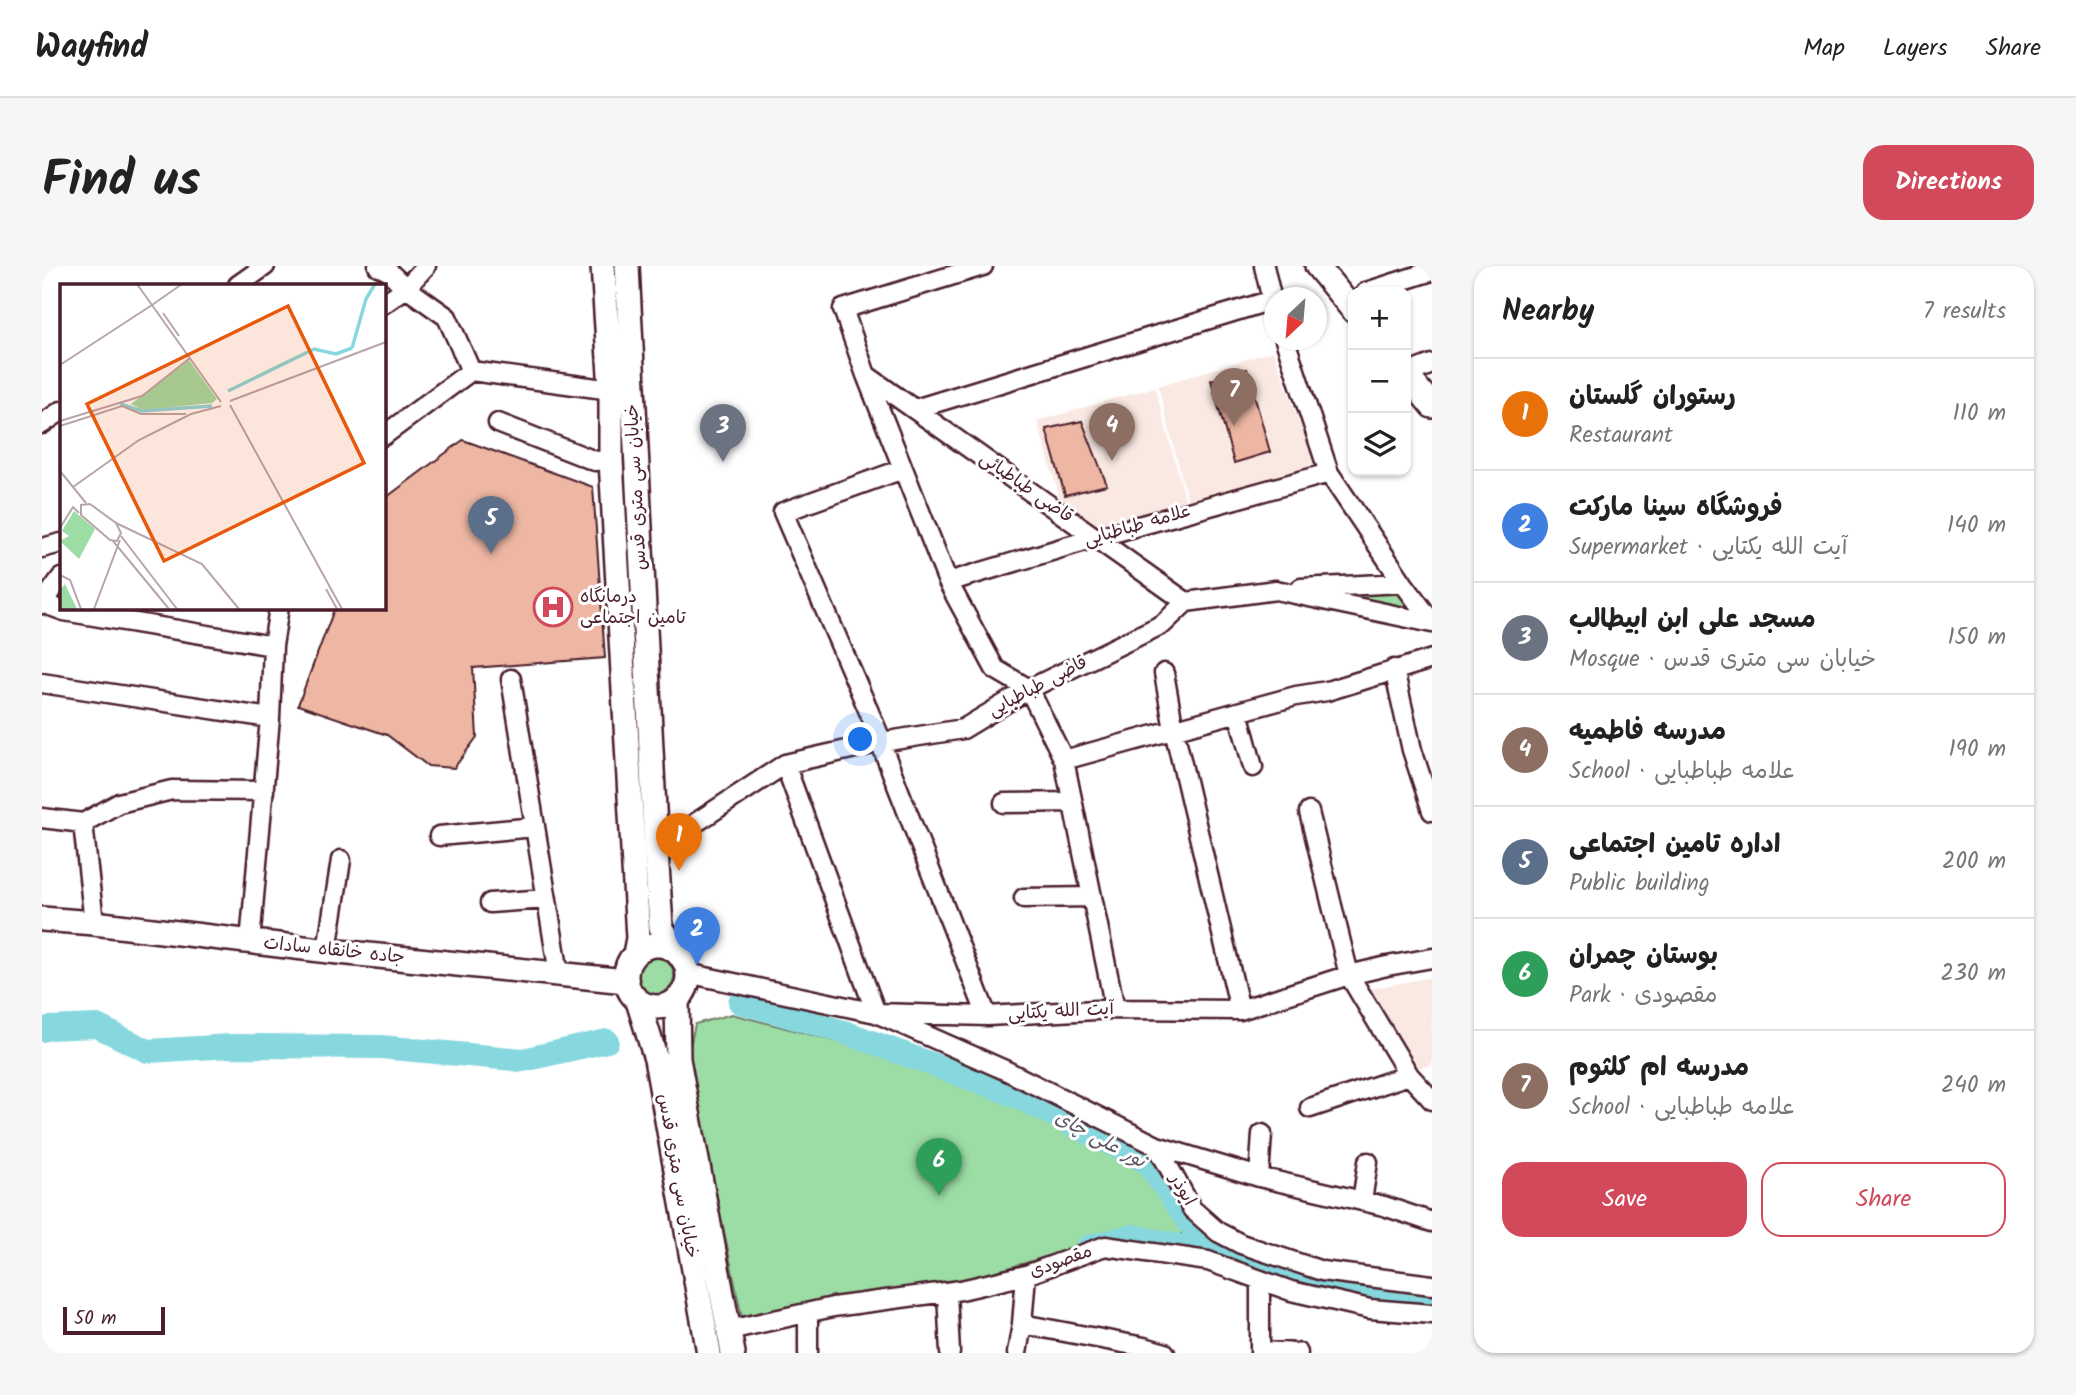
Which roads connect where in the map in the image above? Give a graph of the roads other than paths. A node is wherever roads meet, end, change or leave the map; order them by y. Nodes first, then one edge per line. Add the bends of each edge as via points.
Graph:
1 (265, 266) edge
2 (378, 266) edge
3 (426, 266) edge
4 (603, 266) edge
5 (627, 266) edge
6 (983, 266) edge
7 (1264, 266) edge
8 (1317, 266) edge
9 (1432, 271) edge
10 (239, 284) edge
11 (1269, 287) edge
12 (1389, 287) edge
13 (406, 288) junction
14 (1348, 294) edge
15 (385, 303) edge
16 (1264, 307) edge
17 (1288, 350) edge
18 (1432, 364) edge
19 (471, 371) junction
20 (1411, 372) edge
21 (866, 375) junction
22 (1411, 380) edge
23 (611, 390) junction
24 (1432, 407) edge
25 (915, 409) junction
26 (60, 412) edge
27 (42, 424) edge
28 (498, 424) dead end
29 (385, 435) edge
30 (611, 460) junction
31 (903, 469) junction
32 (1329, 472) junction
33 (614, 523) junction
34 (639, 523) junction
35 (1095, 538) junction
36 (60, 543) edge
37 (42, 548) edge
38 (60, 579) edge
39 (948, 582) junction
40 (1403, 583) junction
41 (1276, 590) junction
42 (1185, 602) junction
43 (42, 603) edge
44 (279, 609) edge
45 (1432, 623) edge
46 (273, 646) junction
47 (1432, 659) edge
48 (1394, 670) junction
49 (1164, 673) dead end
50 (511, 679) dead end
51 (42, 683) edge
52 (1029, 689) junction
53 (1238, 712) junction
54 (270, 718) junction
55 (1174, 730) junction
56 (883, 742) junction
57 (1064, 760) junction
58 (785, 764) junction
59 (1253, 767) dead end
60 (264, 791) junction
61 (1072, 802) junction
62 (1004, 803) dead end
63 (1432, 811) edge
64 (1309, 812) dead end
65 (42, 818) edge
66 (83, 823) junction
67 (535, 827) junction
68 (439, 836) dead end
69 (656, 849) junction
70 (341, 860) dead end
71 (1092, 897) junction
72 (1024, 898) dead end
73 (547, 899) junction
74 (490, 903) dead end
75 (42, 919) edge
76 (94, 923) junction
77 (250, 942) junction
78 (327, 950) junction
79 (635, 954) junction
80 (1432, 958) edge
81 (683, 964) junction
82 (559, 974) junction
83 (1349, 975) junction
84 (632, 991) junction
85 (677, 999) junction
86 (1115, 1009) junction
87 (1240, 1010) junction
88 (876, 1013) junction
89 (987, 1016) junction
90 (1409, 1075) junction
91 (1432, 1100) edge
92 (1310, 1108) dead end
93 (1262, 1134) dead end
94 (1157, 1146) junction
95 (1367, 1162) dead end
96 (1259, 1177) junction
97 (1362, 1201) junction
98 (1432, 1222) edge
99 (1026, 1275) junction
100 (1259, 1280) junction
101 (1432, 1285) edge
102 (947, 1292) junction
103 (808, 1312) junction
104 (1432, 1314) edge
105 (1022, 1324) junction
106 (729, 1330) junction
107 (1260, 1352) edge
108 (709, 1353) edge
109 (733, 1353) edge
110 (808, 1353) edge
111 (950, 1353) edge
112 (1017, 1353) edge
113 (1164, 1353) edge
114 (1298, 1353) edge

1 - 10 street
2 - 13 street
3 - 13 street
4 - 23 main road, خیابان سی متری قدس
5 - 34 main road, خیابان سی متری قدس
6 - 21 street via 843,309
7 - 11 street
8 - 14 main road
9 - 12 street
13 - 15 street
13 - 19 street via 447,317
16 - 25 street
17 - 32 street
18 - 20 street
19 - 23 street
19 - 29 street
21 - 25 street, قاضی طباطبائی
21 - 31 street
22 - 24 main road
23 - 30 main road, خیابان سی متری قدس
25 - 35 street, قاضی طباطبائی
26 - 27 street
28 - 30 street via 595,461
30 - 33 main road, خیابان سی متری قدس
31 - 39 street
31 - 56 street via 783,512
32 - 35 street, علامه طباطبایی
32 - 40 street
33 - 34 main road
33 - 79 main road, خیابان سی متری قدس via 638,938
34 - 69 main road, خیابان سی متری قدس
35 - 39 street, علامه طباطبایی
35 - 42 street, قاضی طباطبائی
36 - 37 street
38 - 43 street
39 - 52 street via 995,668
40 - 41 street
40 - 45 street
41 - 42 street
41 - 45 street
42 - 52 street, قاضی طباطبایی via 1163,624
43 - 46 street via 64,611
44 - 46 street
46 - 54 street
47 - 48 street
48 - 53 street
48 - 63 street
49 - 55 street
50 - 67 street
51 - 54 street
52 - 56 street, قاضی طباطبایی via 963,729
52 - 57 street
53 - 55 street
53 - 59 street
54 - 60 street
55 - 57 street
55 - 87 street
56 - 58 street, قاضی طباطبایی
56 - 89 street
57 - 61 street
58 - 69 street, قاضی طباطبایی
58 - 88 street
60 - 66 street via 172,790 119,803
60 - 77 street
61 - 62 street
61 - 71 street
64 - 83 street
65 - 66 street
66 - 76 street
67 - 68 street
67 - 73 street
69 - 81 main road, خیابان سی متری قدس via 661,927
70 - 78 street
71 - 72 street
71 - 86 street
73 - 74 street
73 - 82 street
75 - 76 main road, جاده خانقاه سادات
76 - 77 main road, جاده خانقاه سادات
77 - 78 main road, جاده خانقاه سادات
78 - 82 main road, جاده خانقاه سادات
79 - 81 main road via 662,946 671,949
79 - 84 main road via 627,965
80 - 83 street, آیت الله یکتایی
81 - 85 main road via 687,982
81 - 88 street, آیت الله یکتایی
82 - 84 main road, جاده خانقاه سادات
83 - 87 street, آیت الله یکتایی
83 - 90 street
84 - 85 main road via 645,1005 662,1006
84 - 108 main road, خیابان سی متری قدس via 656,1059
85 - 106 main road, خیابان سی متری قدس via 678,1059
86 - 87 street, آیت الله یکتایی
86 - 89 street, آیت الله یکتایی
88 - 89 street, آیت الله یکتایی
88 - 94 street via 1007,1071
90 - 91 street
90 - 92 street
93 - 96 street
94 - 96 street
94 - 101 street, ابوذر via 1192,1209 1218,1232 1241,1244 1322,1271
95 - 97 street
96 - 97 street
97 - 98 street
99 - 100 street, مقصودی via 1105,1246 1208,1261
99 - 102 street, مقصودی
99 - 105 street
100 - 104 street, مقصودی via 1370,1309
100 - 107 street
102 - 103 street, مقصودی
102 - 111 street
103 - 106 street, مقصودی
103 - 110 street
105 - 112 street
105 - 113 street
106 - 109 main road, خیابان سی متری قدس
107 - 114 street

